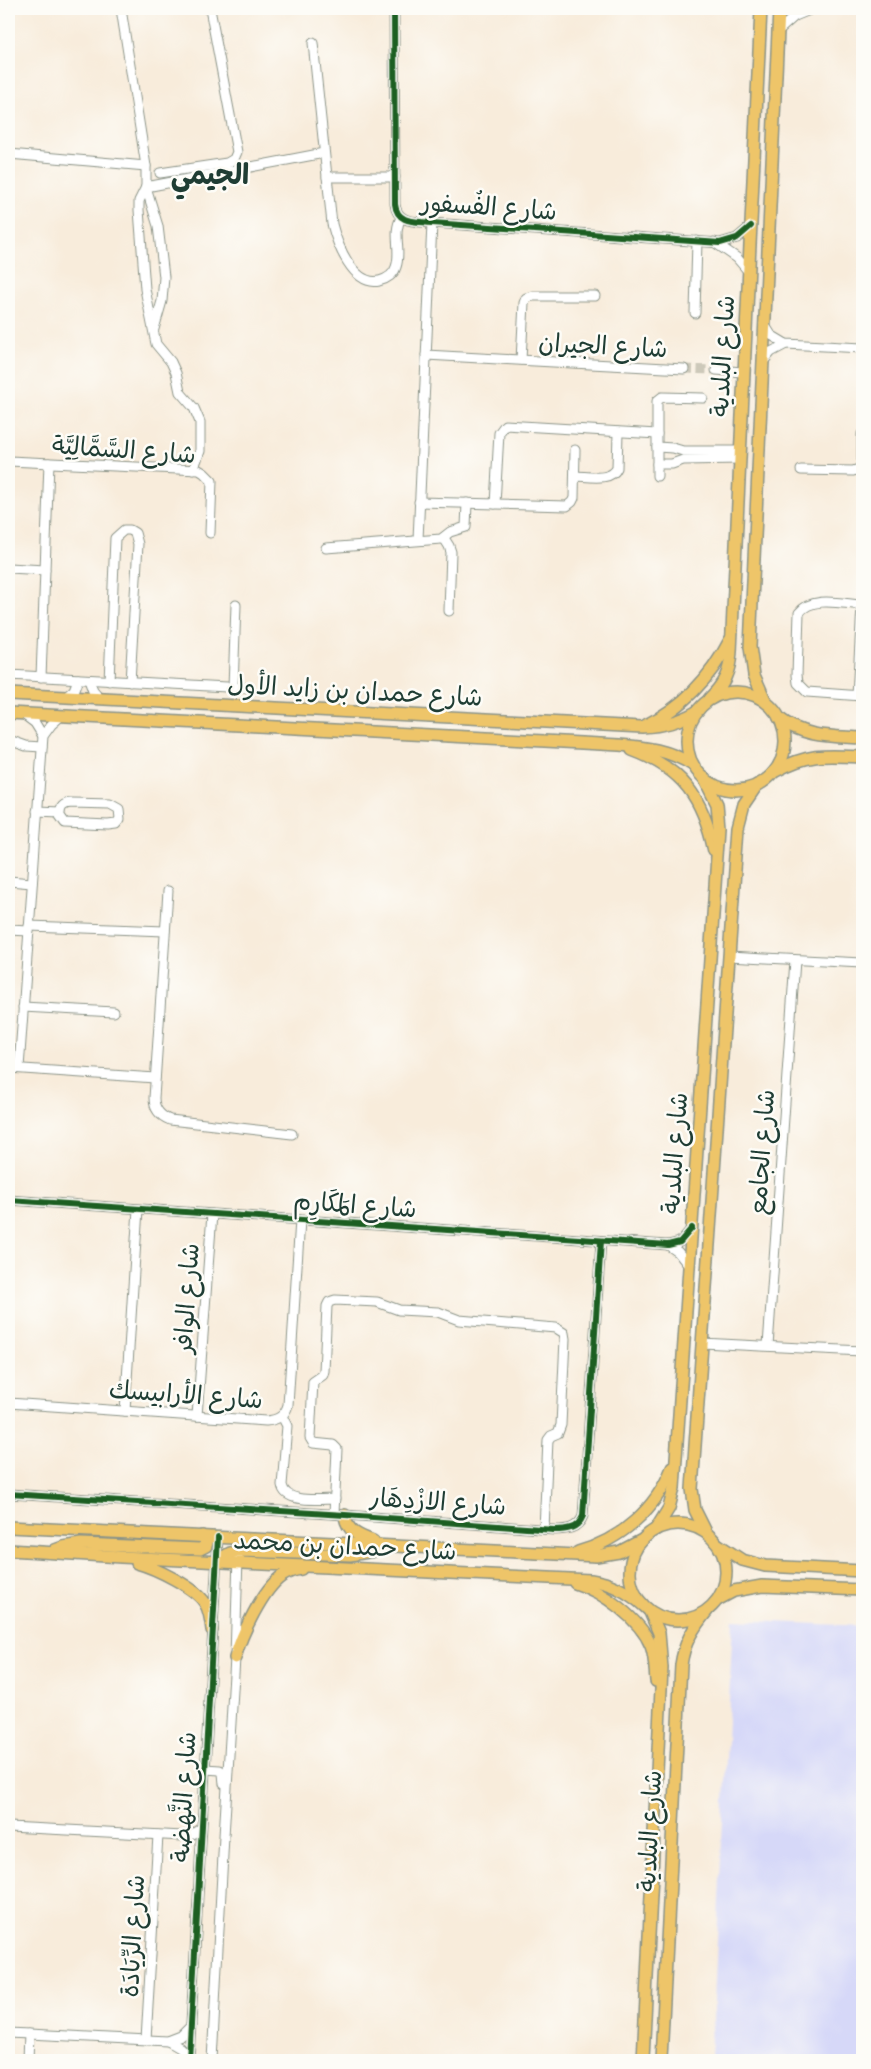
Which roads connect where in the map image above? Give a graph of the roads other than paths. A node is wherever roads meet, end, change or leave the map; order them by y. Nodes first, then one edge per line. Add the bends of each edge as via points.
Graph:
1 (120, 9) edge
2 (210, 9) edge
3 (394, 9) edge
4 (761, 9) edge
5 (779, 9) edge
6 (812, 9) edge
7 (798, 10) edge
8 (778, 31) junction
9 (313, 43) dead end
10 (324, 153) junction
11 (9, 154) edge
12 (146, 166) junction
13 (160, 173) dead end
14 (327, 177) junction
15 (395, 177) junction
16 (146, 187) junction
17 (401, 218) junction
18 (432, 223) junction
19 (751, 226) junction
20 (697, 241) junction
21 (714, 242) junction
22 (748, 272) junction
23 (594, 296) dead end
24 (695, 313) dead end
25 (764, 324) junction
26 (154, 329) junction
27 (786, 344) junction
28 (862, 348) edge
29 (426, 356) junction
30 (521, 360) junction
31 (763, 362) junction
32 (684, 369) tunnel mouth
33 (716, 370) tunnel mouth
34 (743, 372) junction
35 (703, 398) dead end
36 (618, 432) junction
37 (657, 434) junction
38 (862, 434) edge
39 (657, 448) junction
40 (575, 450) dead end
41 (740, 455) junction
42 (9, 461) edge
43 (49, 463) junction
44 (657, 464) junction
45 (193, 470) junction
46 (801, 470) dead end
47 (574, 476) junction
48 (657, 476) dead end
49 (419, 502) junction
50 (467, 503) junction
51 (496, 504) junction
52 (210, 534) dead end
53 (444, 538) junction
54 (418, 540) junction
55 (326, 548) dead end
56 (9, 568) edge
57 (45, 570) junction
58 (236, 606) dead end
59 (862, 606) edge
60 (449, 612) dead end
61 (732, 636) junction
62 (9, 676) edge
63 (41, 677) junction
64 (78, 679) junction
65 (89, 680) junction
66 (109, 681) junction
67 (130, 682) junction
68 (232, 687) junction
69 (245, 688) dead end
70 (9, 694) edge
71 (859, 696) edge
72 (66, 697) junction
73 (100, 699) junction
74 (709, 699) junction
75 (766, 702) junction
76 (696, 712) junction
77 (9, 713) edge
78 (23, 714) junction
79 (61, 716) junction
80 (779, 718) junction
81 (642, 727) junction
82 (43, 736) junction
83 (862, 738) edge
84 (9, 740) edge
85 (619, 745) junction
86 (42, 747) junction
87 (862, 757) edge
88 (693, 765) junction
89 (774, 771) junction
90 (704, 778) junction
91 (757, 785) junction
92 (38, 811) junction
93 (60, 812) junction
94 (717, 864) junction
95 (9, 881) edge
96 (32, 883) junction
97 (168, 891) dead end
98 (29, 928) junction
99 (9, 930) edge
100 (165, 931) junction
101 (729, 956) junction
102 (795, 960) junction
103 (862, 963) edge
104 (23, 1007) junction
105 (114, 1012) dead end
106 (9, 1068) edge
107 (19, 1068) junction
108 (155, 1078) junction
109 (292, 1134) dead end
110 (9, 1200) edge
111 (138, 1209) junction
112 (212, 1214) junction
113 (300, 1220) junction
114 (692, 1228) junction
115 (601, 1241) junction
116 (668, 1245) junction
117 (689, 1266) junction
118 (702, 1343) junction
119 (768, 1346) junction
120 (862, 1351) edge
121 (9, 1403) edge
122 (125, 1411) junction
123 (197, 1416) junction
124 (282, 1416) junction
125 (676, 1457) junction
126 (9, 1494) edge
127 (335, 1499) junction
128 (340, 1514) junction
129 (9, 1526) edge
130 (544, 1529) junction
131 (656, 1529) junction
132 (706, 1532) junction
133 (202, 1536) junction
134 (218, 1537) junction
135 (239, 1538) junction
136 (640, 1541) junction
137 (384, 1545) junction
138 (719, 1545) junction
139 (9, 1550) edge
140 (51, 1552) junction
141 (569, 1554) junction
142 (238, 1557) junction
143 (121, 1558) junction
144 (216, 1562) junction
145 (332, 1567) junction
146 (862, 1571) edge
147 (556, 1578) junction
148 (862, 1590) edge
149 (719, 1599) junction
150 (646, 1608) junction
151 (707, 1611) junction
152 (212, 1630) junction
153 (235, 1658) junction
154 (660, 1706) junction
155 (205, 1769) junction
156 (9, 1827) edge
157 (201, 1828) junction
158 (158, 1835) junction
159 (183, 1836) junction
160 (224, 1836) junction
161 (200, 1850) junction
162 (191, 2026) junction
163 (9, 2033) edge
164 (29, 2034) junction
165 (146, 2040) junction
166 (168, 2041) junction
167 (190, 2059) edge
168 (28, 2060) edge
169 (212, 2060) edge
170 (643, 2060) edge
171 (661, 2060) edge

1 - 12 street
2 - 13 street via 237,152 227,163
3 - 15 street, شارع الفُسفور
4 - 19 main road, شارع البلدية
5 - 8 main road, شارع البلدية
6 - 7 street
7 - 8 street
8 - 25 main road, شارع البلدية
9 - 10 street
10 - 14 street
10 - 16 street
11 - 12 street
12 - 16 street
14 - 15 street
14 - 17 street via 336,239 351,266 365,279 384,280 393,272 398,260 397,228
15 - 17 street, شارع الفُسفور via 396,210
16 - 26 street via 139,201 139,210 145,289
16 - 26 street via 158,226 164,278
17 - 18 street, شارع الفُسفور
18 - 20 street, شارع الفُسفور
18 - 29 street
19 - 21 street, شارع الفُسفور via 732,240
19 - 22 main road, شارع البلدية
20 - 21 street, شارع الفُسفور
20 - 24 street
21 - 22 street via 736,258
22 - 34 main road, شارع البلدية
23 - 30 street, شارع الجيران via 526,298
25 - 27 street via 770,335
25 - 31 main road, شارع البلدية
26 - 45 street via 156,344 174,367 180,392 194,408 200,422 200,451
27 - 28 street
27 - 31 street via 770,352
29 - 30 street, شارع الجيران
29 - 49 street
30 - 32 street, شارع الجيران
31 - 75 main road, شارع البلدية via 750,647 754,675
33 - 34 street
34 - 41 main road, شارع البلدية
35 - 37 street via 660,398 656,403
36 - 37 street
36 - 47 street via 617,468 614,473 608,476
36 - 51 street via 502,426
37 - 39 street
38 - 46 street via 862,464 859,469
39 - 41 street
39 - 44 street
40 - 47 street
41 - 44 street
41 - 61 main road, شارع البلدية
42 - 43 street, شارع السَّمَّالِيَّة
43 - 45 street, شارع السَّمَّالِيَّة
43 - 57 street
44 - 48 street
45 - 52 street, شارع السَّمَّالِيَّة via 204,473 212,481
47 - 51 street via 574,500 567,506
49 - 50 street
49 - 54 street
50 - 51 street
50 - 53 street via 466,527 450,532
53 - 54 street
53 - 60 street via 450,552
54 - 55 street
56 - 57 street
57 - 63 street
58 - 68 street
59 - 71 street
59 - 71 street via 814,602 799,613 798,684 813,693
61 - 74 main road, شارع البلدية via 727,676
61 - 81 main road via 717,662 691,693 670,712
62 - 63 street
63 - 64 street
64 - 65 street
64 - 72 street via 74,690
65 - 66 street
65 - 73 street
66 - 67 street
66 - 67 street via 115,538 124,530 130,530 135,533 138,544
67 - 68 street
68 - 69 street
70 - 72 main road, شارع حمدان بن زايد الأول
72 - 73 main road, شارع حمدان بن زايد الأول
73 - 81 main road, شارع حمدان بن زايد الأول
74 - 75 main road via 738,692
74 - 76 main road
75 - 80 main road
76 - 81 main road, شارع حمدان بن زايد الأول via 664,726
76 - 88 main road via 687,738 688,755
77 - 78 main road, شارع حمدان بن زايد الأول
78 - 79 main road, شارع حمدان بن زايد الأول
78 - 82 street via 35,723
79 - 82 street
79 - 85 main road, شارع حمدان بن زايد الأول
80 - 83 main road via 808,734
80 - 89 main road via 784,751
82 - 86 street
84 - 86 street
85 - 88 main road, شارع حمدان بن زايد الأول via 660,749
85 - 94 main road via 662,763 686,786 704,812
86 - 92 street
87 - 89 main road via 830,755 804,758
88 - 90 main road
89 - 91 main road
90 - 91 main road via 730,790
90 - 94 main road, شارع البلدية via 712,791 719,816
91 - 101 main road, شارع البلدية via 744,804 738,826
92 - 93 street
92 - 96 street
93 - 93 street via 68,824 112,825 121,816 113,805 65,804
94 - 114 main road, شارع البلدية
95 - 96 street
96 - 98 street
97 - 100 street
98 - 99 street
98 - 100 street
98 - 104 street
100 - 108 street
101 - 102 street
101 - 118 main road, شارع البلدية
102 - 103 street
102 - 119 street, شارع الجامع
104 - 105 street
104 - 107 street
106 - 107 street
107 - 108 street
108 - 109 street via 154,1103 165,1118
110 - 111 street, شارع المَكَارِم
111 - 112 street, شارع المَكَارِم
111 - 122 street
112 - 113 street, شارع المَكَارِم
112 - 123 street, شارع الوافر
113 - 115 street, شارع المَكَارِم
113 - 124 street, شارع الأرابيسك via 288,1405
114 - 116 street via 685,1238
114 - 117 main road, شارع البلدية
115 - 116 street, شارع المَكَارِم
115 - 130 street, شارع الازْدِهَار via 583,1516 573,1528
116 - 117 street
117 - 125 main road, شارع البلدية
118 - 119 street
118 - 132 main road, شارع البلدية via 692,1490 695,1510
119 - 120 street
121 - 122 street, شارع الأرابيسك
122 - 123 street, شارع الأرابيسك
123 - 124 street, شارع الأرابيسك via 266,1421
124 - 127 street via 287,1426 282,1485 285,1492 292,1497
125 - 131 main road, شارع البلدية via 672,1499
125 - 141 main road via 661,1492 648,1508 612,1540
126 - 128 street, شارع الازْدِهَار
127 - 128 street
127 - 130 street via 337,1448 333,1444 313,1443 310,1438 313,1382 324,1371 327,1306 335,1300 378,1302 399,1310 438,1312 459,1320 556,1328 564,1333 561,1425 558,1433 548,1440
128 - 130 street, شارع الازْدِهَار
128 - 137 main road via 354,1533
129 - 133 main road, شارع حمدان بن محمد
131 - 132 main road via 671,1524 687,1524
131 - 136 main road
132 - 138 main road
133 - 134 main road, شارع حمدان بن محمد
133 - 140 main road via 207,1543 200,1549 82,1544
134 - 135 main road, شارع حمدان بن محمد
134 - 144 street, شارع النَّهضة
135 - 137 main road, شارع حمدان بن محمد
135 - 142 street, شارع النَّهضة
136 - 141 main road, شارع حمدان بن محمد via 609,1554
136 - 150 main road via 633,1553 630,1581
137 - 141 main road, شارع حمدان بن محمد
137 - 142 main road via 374,1551 350,1555
138 - 146 main road via 742,1560 765,1566
138 - 149 main road via 726,1566 724,1588
139 - 140 main road, شارع حمدان بن محمد
140 - 143 main road, شارع حمدان بن محمد
142 - 144 main road, شارع حمدان بن محمد
142 - 145 main road, شارع حمدان بن محمد
142 - 153 street, شارع النَّهضة
143 - 144 main road, شارع حمدان بن محمد
143 - 152 main road via 158,1570 198,1596 208,1609
144 - 152 street, شارع النَّهضة
145 - 147 main road, شارع حمدان بن محمد
145 - 153 main road via 292,1571 274,1582 246,1626
147 - 150 main road, شارع حمدان بن محمد via 604,1582 623,1590
147 - 154 main road via 588,1587 604,1596 639,1628 652,1647
148 - 149 main road via 762,1586
149 - 151 main road
150 - 151 main road via 666,1619 684,1620
150 - 154 main road, شارع البلدية via 659,1633 663,1658
151 - 171 main road, شارع البلدية via 685,1643 680,1665
152 - 155 street, شارع النَّهضة
153 - 160 street, شارع النَّهضة
154 - 170 main road, شارع البلدية
155 - 157 street, شارع النَّهضة
155 - 160 street via 216,1768 223,1773 221,1820
156 - 158 street
157 - 159 street
157 - 161 street, شارع النَّهضة
158 - 159 street
158 - 165 street, شارع الرِّيَادَة
159 - 161 street
160 - 169 street, شارع النَّهضة
161 - 162 street, شارع النَّهضة
162 - 166 street via 181,2036
162 - 167 street, شارع النَّهضة
163 - 164 street
164 - 165 street
164 - 168 street
165 - 166 street
166 - 167 street

